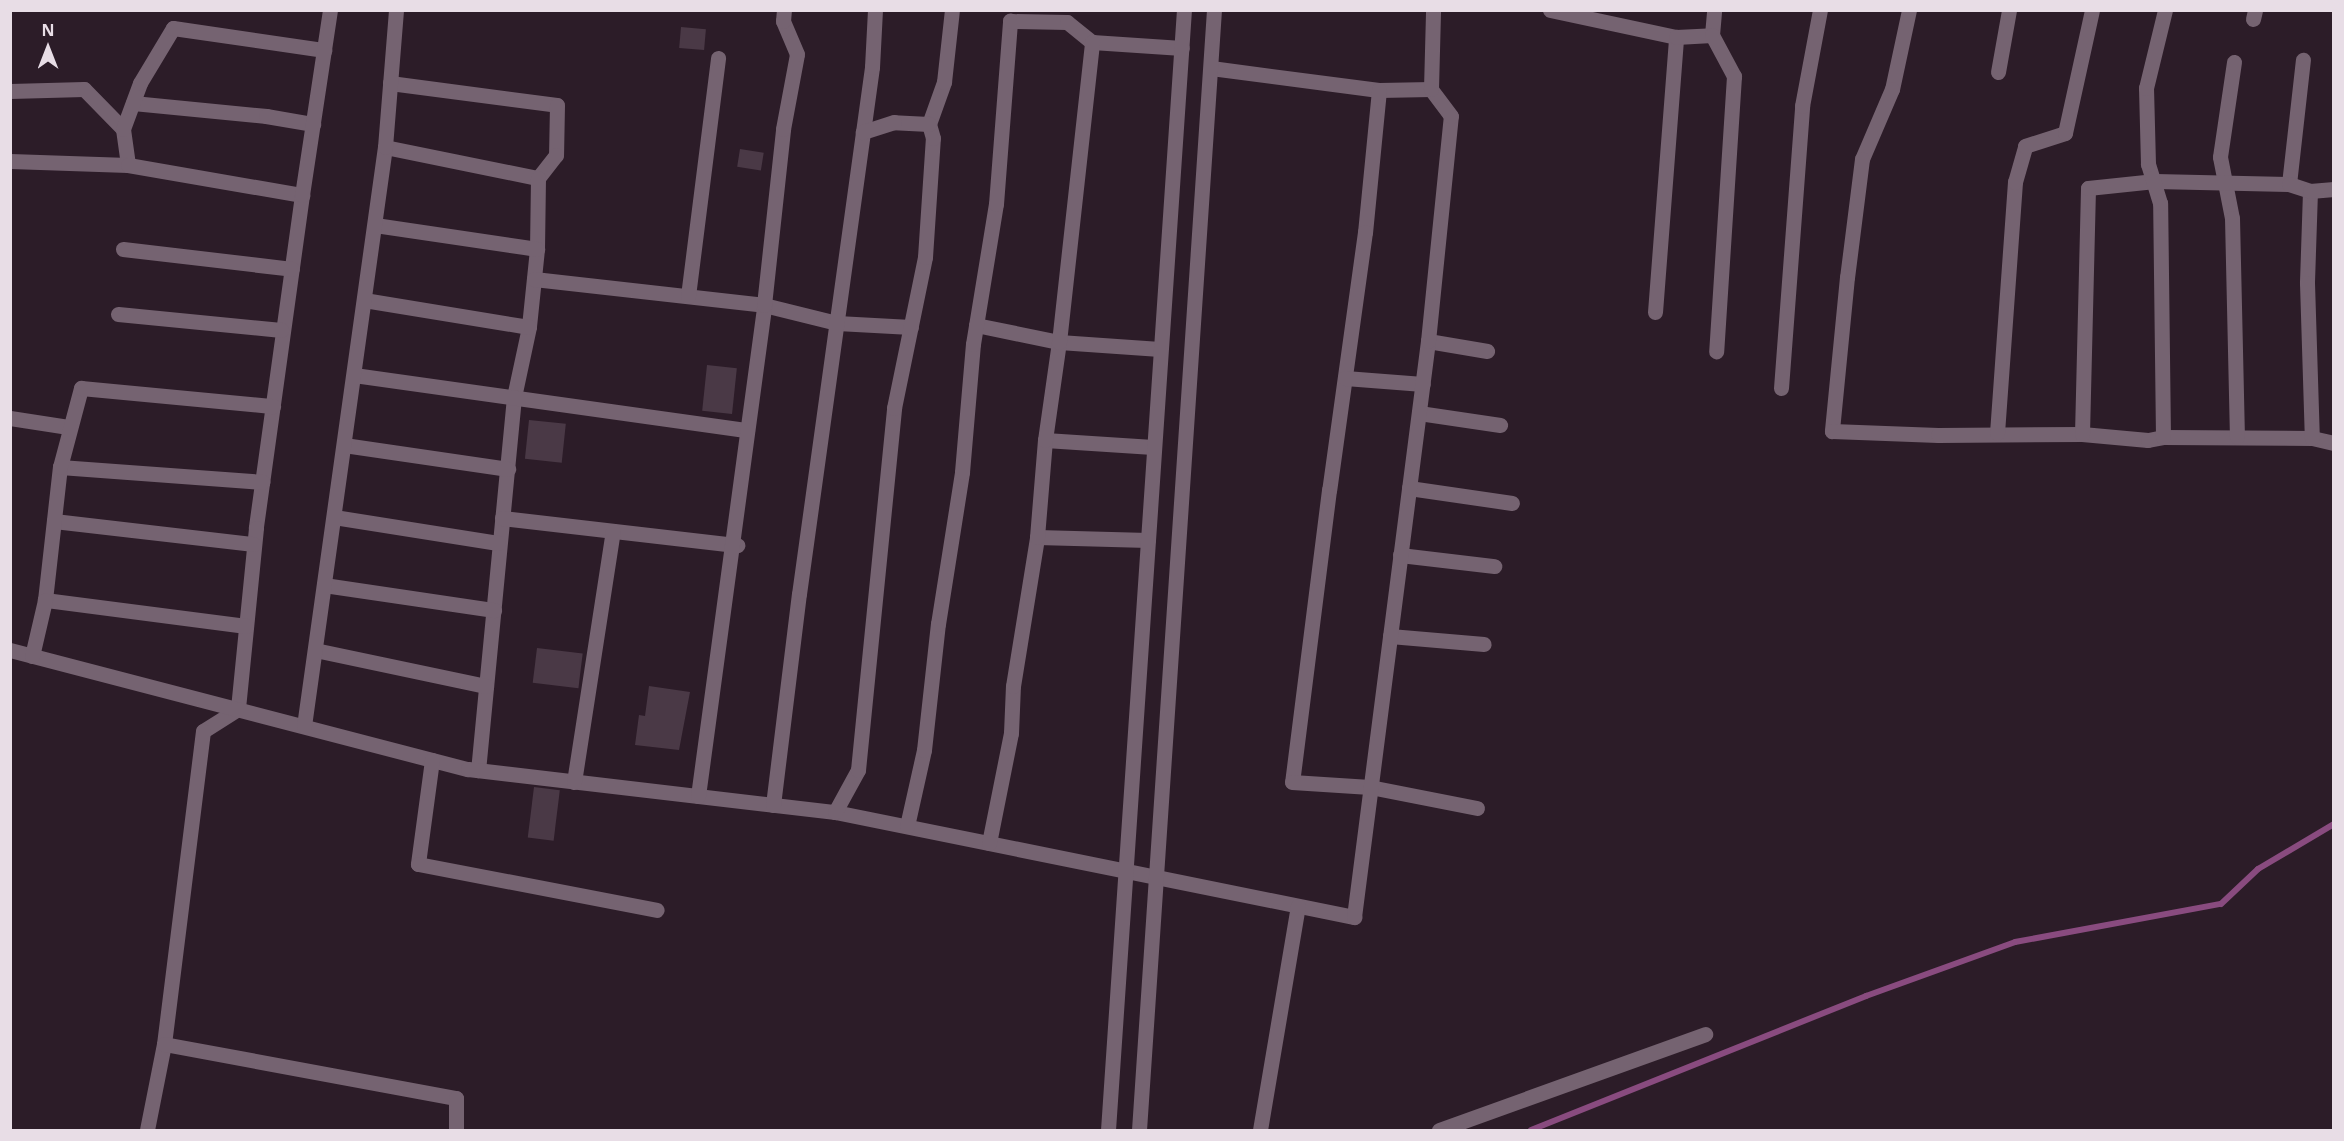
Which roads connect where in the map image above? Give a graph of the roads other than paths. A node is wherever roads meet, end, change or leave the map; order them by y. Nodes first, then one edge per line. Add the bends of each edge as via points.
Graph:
1 (330, 10) edge
2 (396, 10) edge
3 (784, 10) edge
4 (875, 10) edge
5 (952, 10) edge
6 (1184, 10) edge
7 (1214, 10) edge
8 (1433, 10) edge
9 (1550, 10) edge
10 (1714, 10) edge
11 (1820, 10) edge
12 (1909, 10) edge
13 (2009, 10) edge
14 (2092, 10) edge
15 (2165, 10) edge
16 (1067, 16) edge
17 (1712, 35) junction
18 (1676, 37) junction
19 (1092, 42) junction
20 (1182, 48) junction
21 (324, 50) junction
22 (718, 58) dead end
23 (2303, 60) dead end
24 (2234, 62) dead end
25 (1211, 68) junction
26 (1998, 72) dead end
27 (390, 83) junction
28 (1431, 89) junction
29 (1379, 90) junction
30 (10, 91) edge
31 (133, 103) junction
32 (313, 124) junction
33 (929, 124) junction
34 (123, 129) junction
35 (863, 132) junction
36 (385, 147) junction
37 (10, 161) edge
38 (128, 165) junction
39 (538, 178) junction
40 (2155, 181) junction
41 (2225, 184) junction
42 (2289, 184) junction
43 (2334, 189) edge
44 (2310, 191) junction
45 (302, 195) junction
46 (375, 225) junction
47 (123, 249) dead end
48 (537, 249) junction
49 (292, 269) junction
50 (534, 279) junction
51 (688, 296) junction
52 (364, 300) junction
53 (764, 304) junction
54 (1655, 312) dead end
55 (118, 314) dead end
56 (837, 323) junction
57 (976, 325) junction
58 (529, 327) junction
59 (911, 327) junction
60 (281, 330) junction
61 (1428, 341) junction
62 (1059, 342) junction
63 (1160, 349) junction
64 (1487, 351) dead end
65 (1716, 351) dead end
66 (354, 375) junction
67 (1345, 378) junction
68 (1423, 384) junction
69 (1781, 388) dead end
70 (514, 397) junction
71 (273, 405) junction
72 (1419, 413) junction
73 (10, 418) edge
74 (1500, 425) dead end
75 (68, 427) junction
76 (747, 430) junction
77 (1997, 433) junction
78 (2082, 434) junction
79 (2163, 437) junction
80 (2237, 437) junction
81 (2312, 438) junction
82 (1045, 440) junction
83 (2334, 443) edge
84 (344, 446) junction
85 (1152, 447) junction
86 (60, 467) junction
87 (508, 469) junction
88 (262, 482) junction
89 (1409, 488) junction
90 (1512, 503) dead end
91 (334, 517) junction
92 (502, 518) junction
93 (54, 521) junction
94 (613, 531) junction
95 (1037, 537) junction
96 (1148, 540) junction
97 (498, 543) junction
98 (254, 544) junction
99 (734, 545) junction
100 (1400, 555) junction
101 (1494, 566) dead end
102 (324, 585) junction
103 (45, 600) junction
104 (494, 610) junction
105 (246, 626) junction
106 (1390, 636) junction
107 (1484, 644) dead end
108 (10, 650) edge
109 (315, 650) junction
110 (32, 656) junction
111 (486, 686) junction
112 (238, 709) junction
113 (304, 726) junction
114 (432, 760) junction
115 (478, 770) junction
116 (574, 782) junction
117 (1370, 787) junction
118 (698, 796) junction
119 (773, 805) junction
120 (1477, 808) dead end
121 (835, 812) junction
122 (907, 826) junction
123 (989, 843) junction
124 (1124, 871) junction
125 (1157, 878) junction
126 (1298, 906) junction
127 (657, 910) dead end
128 (1705, 1034) dead end
129 (164, 1044) junction
130 (147, 1131) edge
131 (456, 1131) edge
132 (1108, 1131) edge
133 (1139, 1131) edge
134 (1260, 1131) edge
135 (1439, 1131) edge

1 - 21 street
2 - 27 street
3 - 53 street via 783,21 797,54 783,129
4 - 35 street
5 - 33 street via 944,82
6 - 20 street
7 - 25 street
8 - 28 street
9 - 18 street
10 - 17 street
11 - 69 street via 1802,106
12 - 77 street via 1892,89 1862,159 1832,431
13 - 26 street
14 - 77 street via 2065,134 2025,146 2015,182
15 - 40 street via 2146,88 2148,164
16 - 19 street
16 - 57 street via 1010,21 996,204
17 - 18 street
17 - 65 street via 1734,76
18 - 54 street
19 - 20 street
19 - 62 street
20 - 63 street
21 - 31 street via 173,28 140,83
21 - 32 street
22 - 51 street
23 - 42 street
24 - 41 street via 2220,157
25 - 29 street
25 - 125 street
27 - 36 street
27 - 39 street via 557,105 556,155
28 - 29 street
28 - 61 street via 1451,116
29 - 67 street
30 - 34 street via 84,89
31 - 32 street
31 - 34 street
32 - 45 street
33 - 35 street via 894,122
33 - 59 street via 933,138 925,257
34 - 38 street
35 - 56 street
36 - 39 street
36 - 46 street
37 - 38 street
38 - 45 street
39 - 48 street
40 - 41 street
40 - 78 street via 2088,188
40 - 79 street via 2160,203
41 - 42 street
41 - 80 street via 2232,218
42 - 44 street
43 - 44 street
44 - 81 street via 2307,283
45 - 49 street
46 - 48 street
46 - 52 street
47 - 49 street
48 - 50 street
49 - 60 street
50 - 51 street
50 - 58 street
51 - 53 street
52 - 58 street
52 - 66 street
53 - 56 street
53 - 76 street
55 - 60 street
56 - 59 street
56 - 119 street
57 - 62 street
57 - 122 street via 962,472 938,624 924,750
58 - 70 street
59 - 121 street via 894,408 858,770
60 - 71 street
61 - 64 street
61 - 68 street
62 - 63 street
62 - 82 street
63 - 85 street
66 - 70 street
66 - 84 street
67 - 68 street
67 - 117 street via 1292,782
68 - 72 street
70 - 76 street
70 - 87 street
71 - 75 street via 81,388
71 - 88 street
72 - 74 street
72 - 89 street
73 - 75 street
75 - 86 street
76 - 99 street
77 - 78 street
78 - 79 street via 2148,440
79 - 80 street
80 - 81 street
81 - 83 street
82 - 85 street
82 - 95 street
84 - 87 street
84 - 91 street
85 - 96 street
86 - 88 street
86 - 93 street
87 - 92 street
88 - 98 street
89 - 90 street
89 - 100 street
91 - 97 street
91 - 102 street
92 - 94 street
92 - 97 street
93 - 98 street
93 - 103 street
94 - 99 street
94 - 116 street
95 - 96 street
95 - 123 street via 1013,686 1011,734
96 - 124 street
97 - 104 street
98 - 105 street
99 - 118 street
100 - 101 street
100 - 106 street
102 - 104 street
102 - 109 street
103 - 105 street
103 - 110 street
104 - 111 street
105 - 112 street
106 - 107 street
106 - 117 street
108 - 110 street
109 - 111 street
109 - 113 street
110 - 112 street
111 - 115 street
112 - 113 street
112 - 129 street via 203,731
113 - 114 street
114 - 115 street
114 - 127 street via 418,864
115 - 116 street
116 - 118 street
117 - 120 street
117 - 126 street via 1354,917
118 - 119 street
119 - 121 street
121 - 122 street
122 - 123 street
123 - 124 street
124 - 125 street
124 - 132 street
125 - 126 street
125 - 133 street
126 - 134 street
128 - 135 street
129 - 130 street
129 - 131 street via 456,1098

